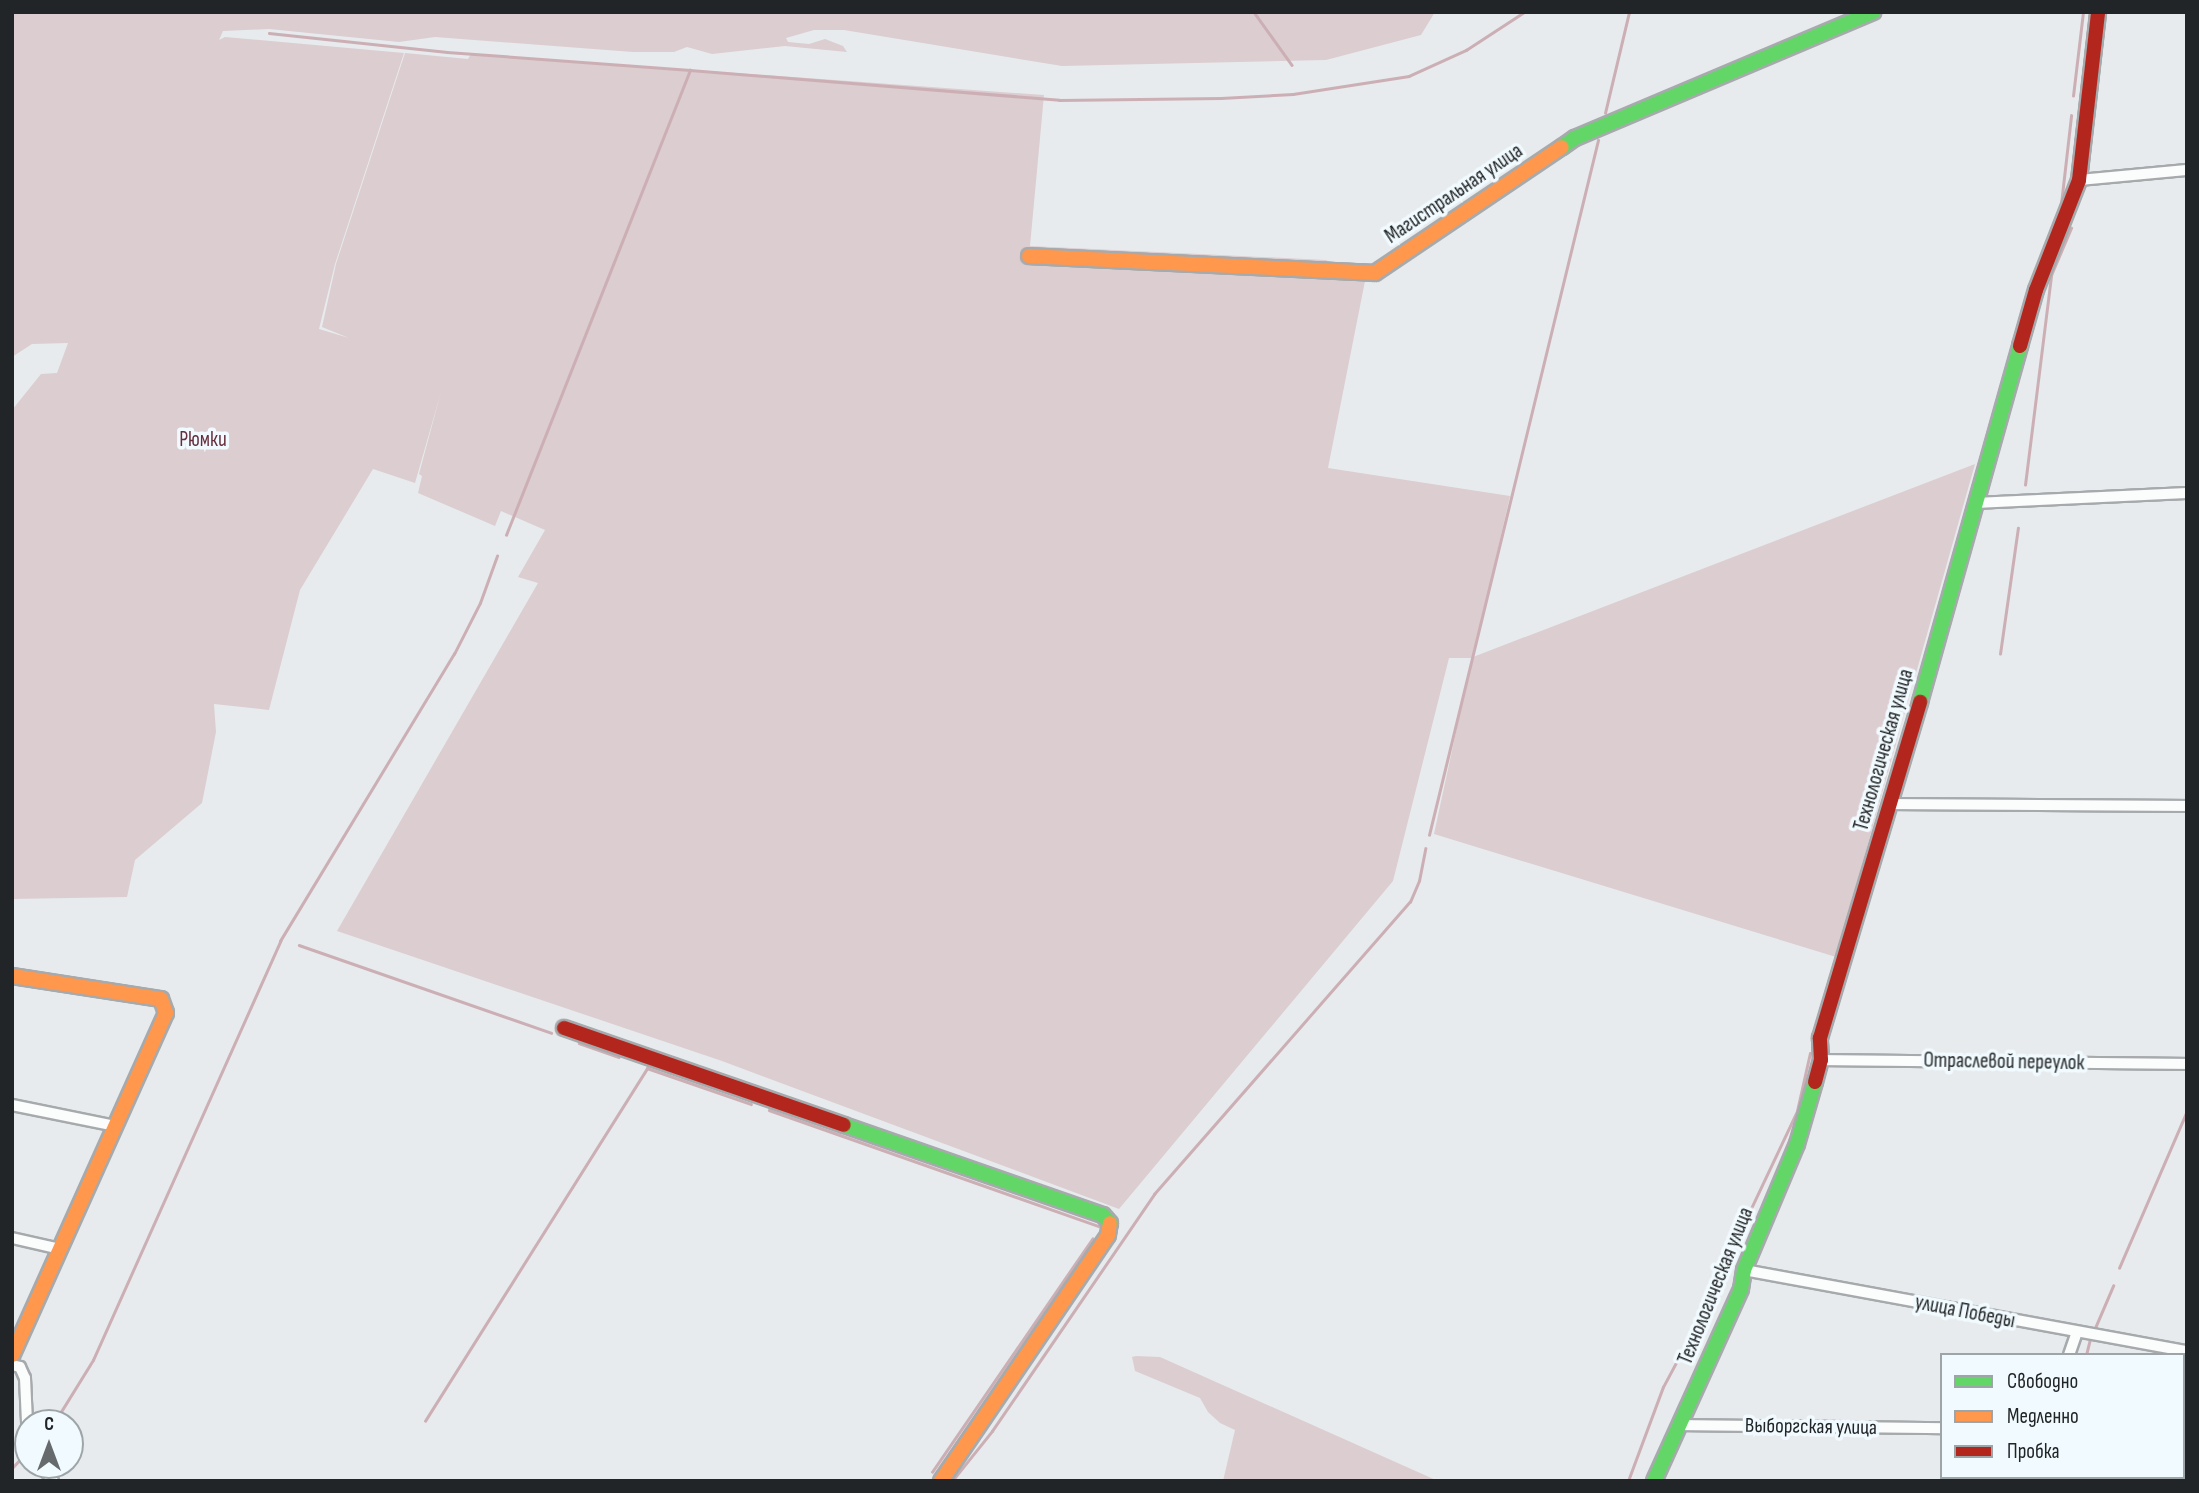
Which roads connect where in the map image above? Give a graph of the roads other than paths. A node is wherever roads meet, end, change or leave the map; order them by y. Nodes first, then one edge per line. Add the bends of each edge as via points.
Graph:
1 (1874, 12) edge
2 (2098, 12) edge
3 (2187, 170) edge
4 (2079, 180) junction
5 (1029, 256) dead end
6 (2187, 493) edge
7 (1975, 503) junction
8 (1891, 804) junction
9 (2187, 806) edge
10 (12, 976) edge
11 (564, 1028) dead end
12 (1821, 1060) junction
13 (2187, 1064) edge
14 (12, 1105) edge
15 (115, 1126) junction
16 (12, 1238) edge
17 (60, 1249) junction
18 (1744, 1270) junction
19 (2077, 1332) junction
20 (2187, 1351) edge
21 (2071, 1353) edge
22 (12, 1355) edge
23 (12, 1365) edge
24 (26, 1409) edge
25 (1680, 1425) junction
26 (1940, 1428) edge
27 (941, 1481) edge
28 (1654, 1481) edge

1 - 5 street, Магистральная улица via 1582,135 1375,273
2 - 4 street, Технологическая улица
3 - 4 street
4 - 7 street, Технологическая улица via 2036,290
6 - 7 street
7 - 8 street, Технологическая улица
8 - 9 street
8 - 12 street, Технологическая улица via 1819,1038
10 - 15 street via 161,999 165,1004 166,1013
11 - 27 street via 1103,1215 1110,1223 1108,1235
12 - 13 street, Отраслевой переулок
12 - 18 street, Технологическая улица via 1797,1144
14 - 15 street
15 - 17 street
16 - 17 street
17 - 22 street
18 - 19 street, улица Победы
18 - 25 street, Технологическая улица via 1741,1289
19 - 20 street, улица Победы
19 - 21 street
23 - 24 street via 20,1367 25,1378
25 - 26 street, Выборгская улица
25 - 28 street, Технологическая улица

